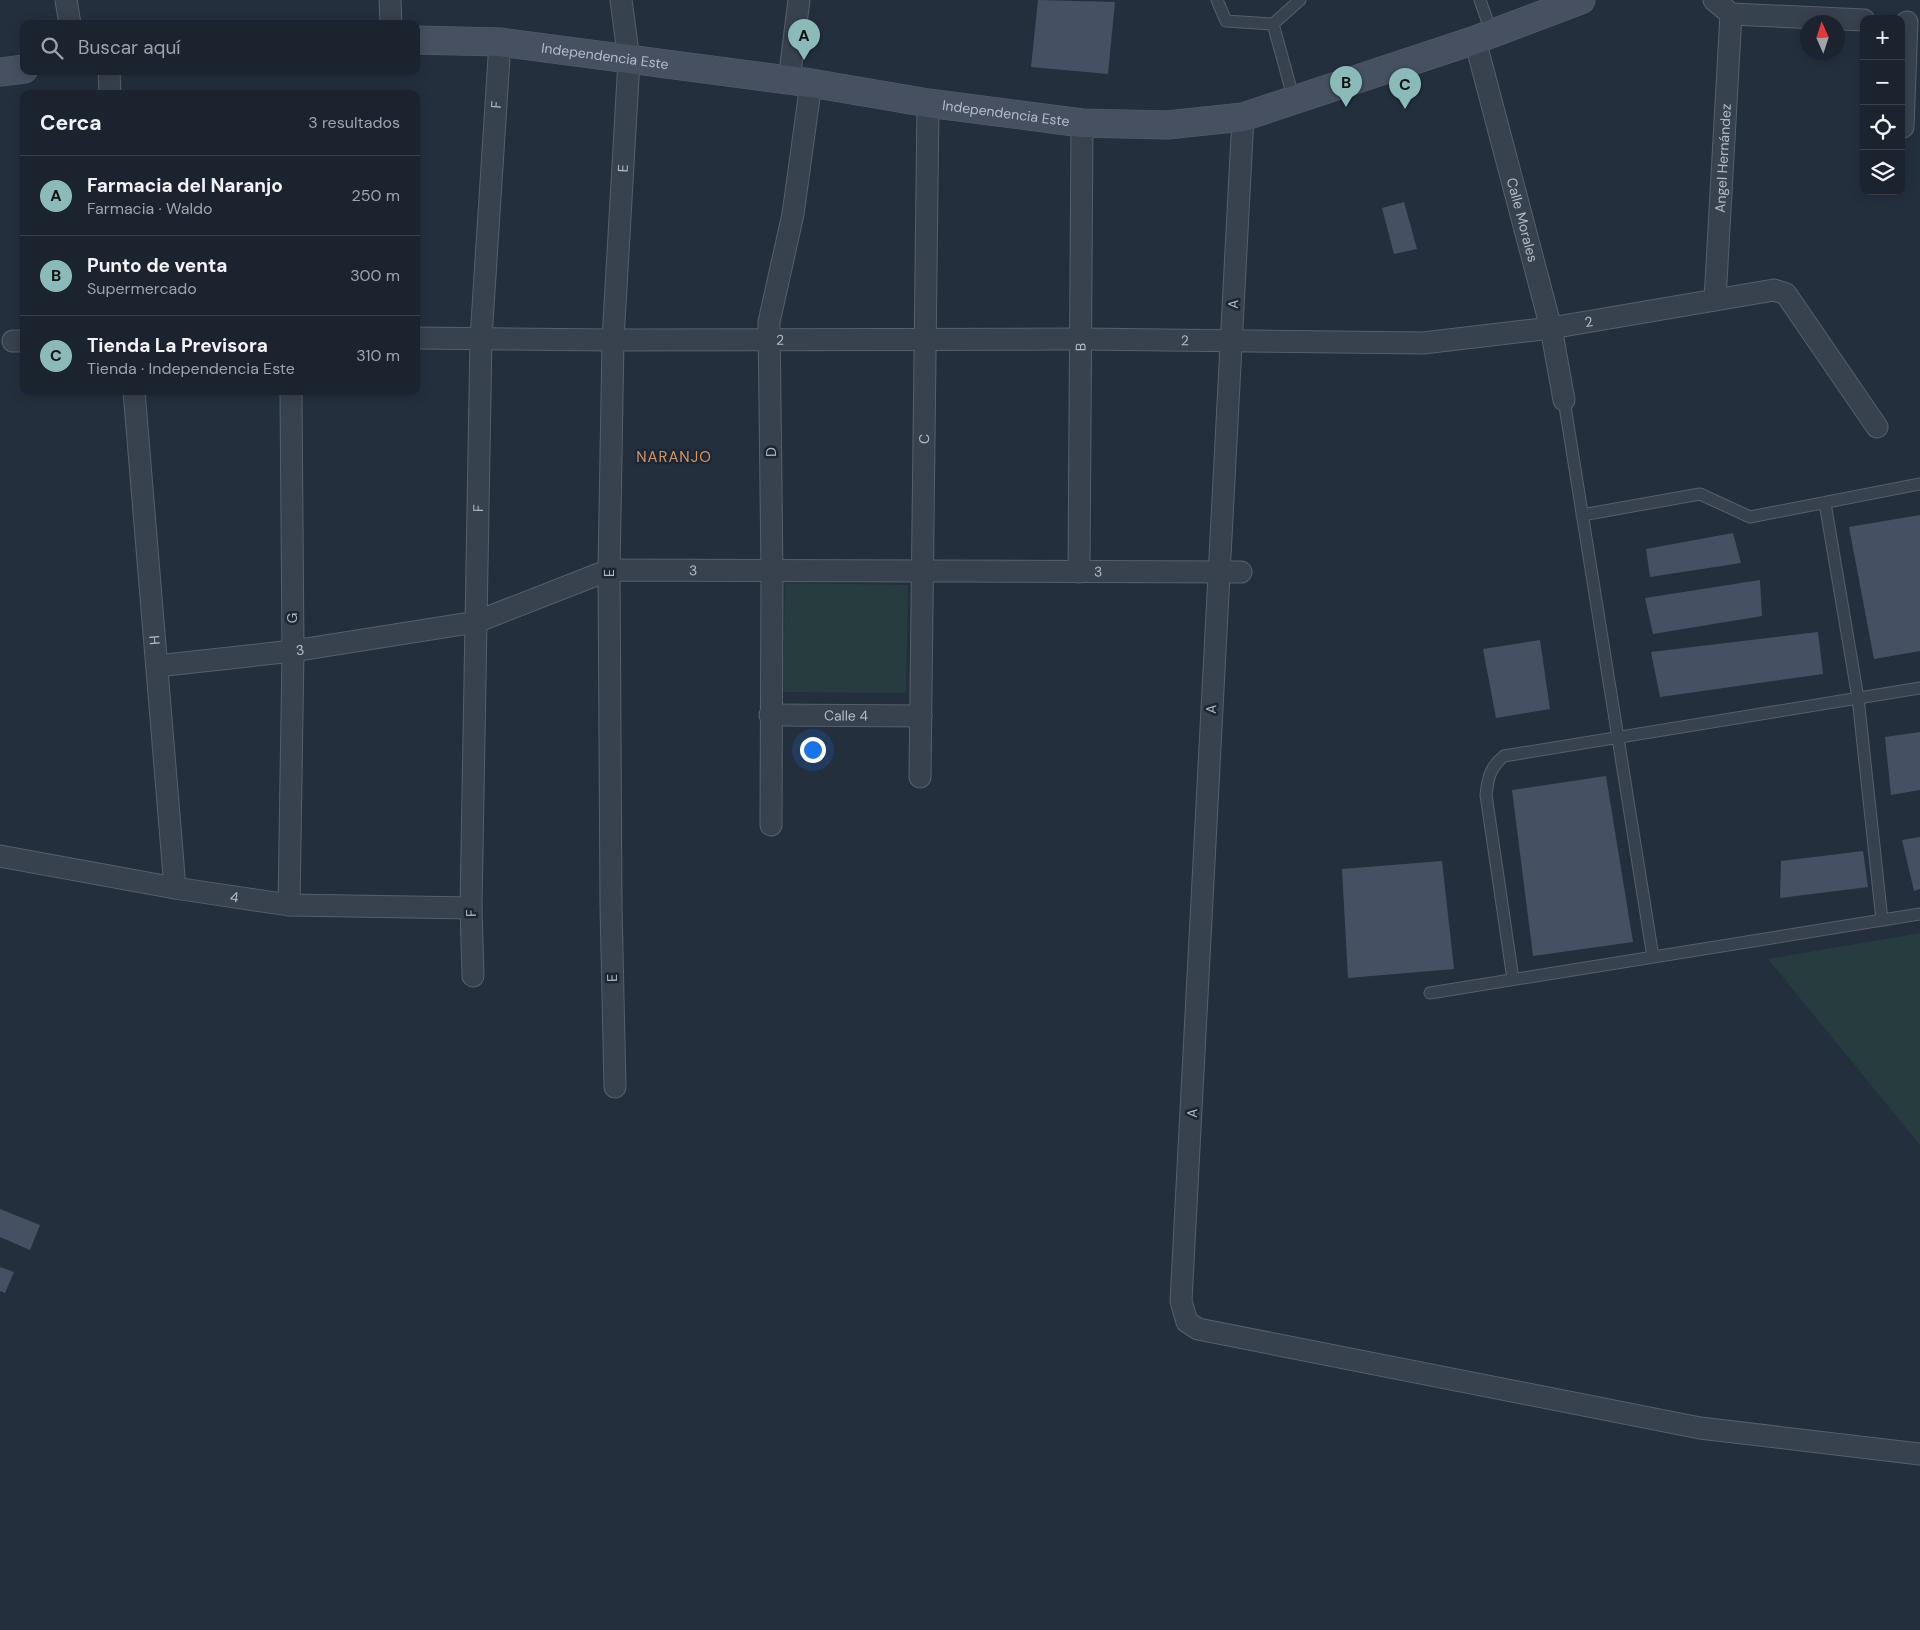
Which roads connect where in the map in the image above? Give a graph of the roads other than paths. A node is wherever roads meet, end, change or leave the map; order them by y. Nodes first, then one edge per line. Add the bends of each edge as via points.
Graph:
1 (66, 0) edge
2 (390, 0) edge
3 (621, 0) edge
4 (798, 0) edge
5 (1217, 0) edge
6 (1300, 0) edge
7 (1480, 0) edge
8 (1581, 0) edge
9 (1714, 0) edge
10 (1731, 14) junction
11 (69, 20) edge
12 (391, 20) edge
13 (1860, 20) edge
14 (1909, 22) edge
15 (1273, 24) junction
16 (1483, 37) junction
17 (420, 40) edge
18 (500, 42) junction
19 (629, 60) junction
20 (20, 70) edge
21 (0, 72) edge
22 (109, 75) edge
23 (800, 82) junction
24 (110, 90) edge
25 (1294, 100) junction
26 (928, 103) junction
27 (1904, 105) edge
28 (1243, 117) junction
29 (1082, 123) junction
30 (1715, 300) junction
31 (1551, 328) junction
32 (420, 338) edge
33 (481, 338) junction
34 (925, 339) junction
35 (1082, 339) junction
36 (612, 340) junction
37 (769, 340) junction
38 (1230, 342) junction
39 (134, 395) edge
40 (291, 395) edge
41 (1564, 400) joint
42 (1878, 427) dead end
43 (1920, 484) edge
44 (1825, 502) junction
45 (1582, 515) junction
46 (609, 570) junction
47 (772, 571) junction
48 (923, 571) junction
49 (1080, 572) junction
50 (1218, 572) junction
51 (1242, 572) dead end
52 (476, 622) junction
53 (293, 651) junction
54 (157, 666) junction
55 (1920, 688) edge
56 (1858, 698) junction
57 (770, 715) junction
58 (921, 716) junction
59 (1618, 737) junction
60 (920, 777) dead end
61 (771, 825) dead end
62 (0, 856) edge
63 (175, 888) junction
64 (289, 905) junction
65 (471, 908) junction
66 (1920, 914) edge
67 (1882, 920) junction
68 (1653, 956) junction
69 (473, 976) dead end
70 (1513, 979) junction
71 (1430, 992) dead end
72 (615, 1087) dead end
73 (1920, 1454) edge

1 - 11 street
2 - 12 street
3 - 19 street, E
4 - 23 street, D
5 - 15 lane via 1226,21
6 - 15 lane
7 - 16 lane
8 - 16 main road, Independencia Este
9 - 10 street
10 - 13 street
10 - 30 street, Angel Hernández
14 - 27 street
15 - 25 lane
16 - 25 main road, Independencia Este
16 - 31 street, Calle Morales
17 - 18 main road, Independencia Este
18 - 19 main road, Independencia Este
18 - 33 street, F
19 - 23 main road, Independencia Este
19 - 36 street, E
20 - 21 main road
22 - 24 street
23 - 26 main road, Independencia Este
23 - 37 street, D via 793,214 769,322
25 - 28 main road, Independencia Este
26 - 29 main road, Independencia Este
26 - 34 street, C
28 - 29 main road, Independencia Este via 1167,125
28 - 38 street, A
29 - 35 street, B
30 - 31 street, 2
30 - 42 street, 2 via 1774,290 1786,294
31 - 38 street, 2 via 1423,343
31 - 41 street, Calle Morales
32 - 33 street, 2
33 - 36 street, 2
33 - 52 street, F
34 - 35 street, 2
34 - 37 street, 2
34 - 48 street, C
35 - 38 street, 2
35 - 49 street, B
36 - 37 street, 2
36 - 46 street, E
37 - 47 street, D
38 - 50 street, A
39 - 54 street, H
40 - 53 street, G
41 - 45 lane
43 - 44 lane
44 - 45 lane via 1750,517 1700,494
44 - 56 lane
45 - 59 lane
46 - 47 street, 3
46 - 52 street, 3
46 - 72 street, E via 610,906
47 - 48 street, 3
47 - 57 street, D
48 - 49 street, 3
48 - 58 street, C
49 - 50 street, 3
50 - 51 street, 3
50 - 73 street, A via 1182,1301 1187,1322 1198,1329 1700,1428
52 - 53 street, 3
52 - 65 street, F
53 - 54 street, 3
53 - 64 street, G
54 - 63 street, H
55 - 56 lane
56 - 59 lane
56 - 67 lane
57 - 58 street, Calle 4
57 - 61 street, D
58 - 60 street, C
59 - 68 lane
59 - 70 lane via 1504,756 1495,763 1489,775 1486,795
62 - 63 street, 4
63 - 64 street, 4
64 - 65 street, 4
65 - 69 street, F
66 - 67 lane
67 - 68 lane
68 - 70 lane
70 - 71 lane

